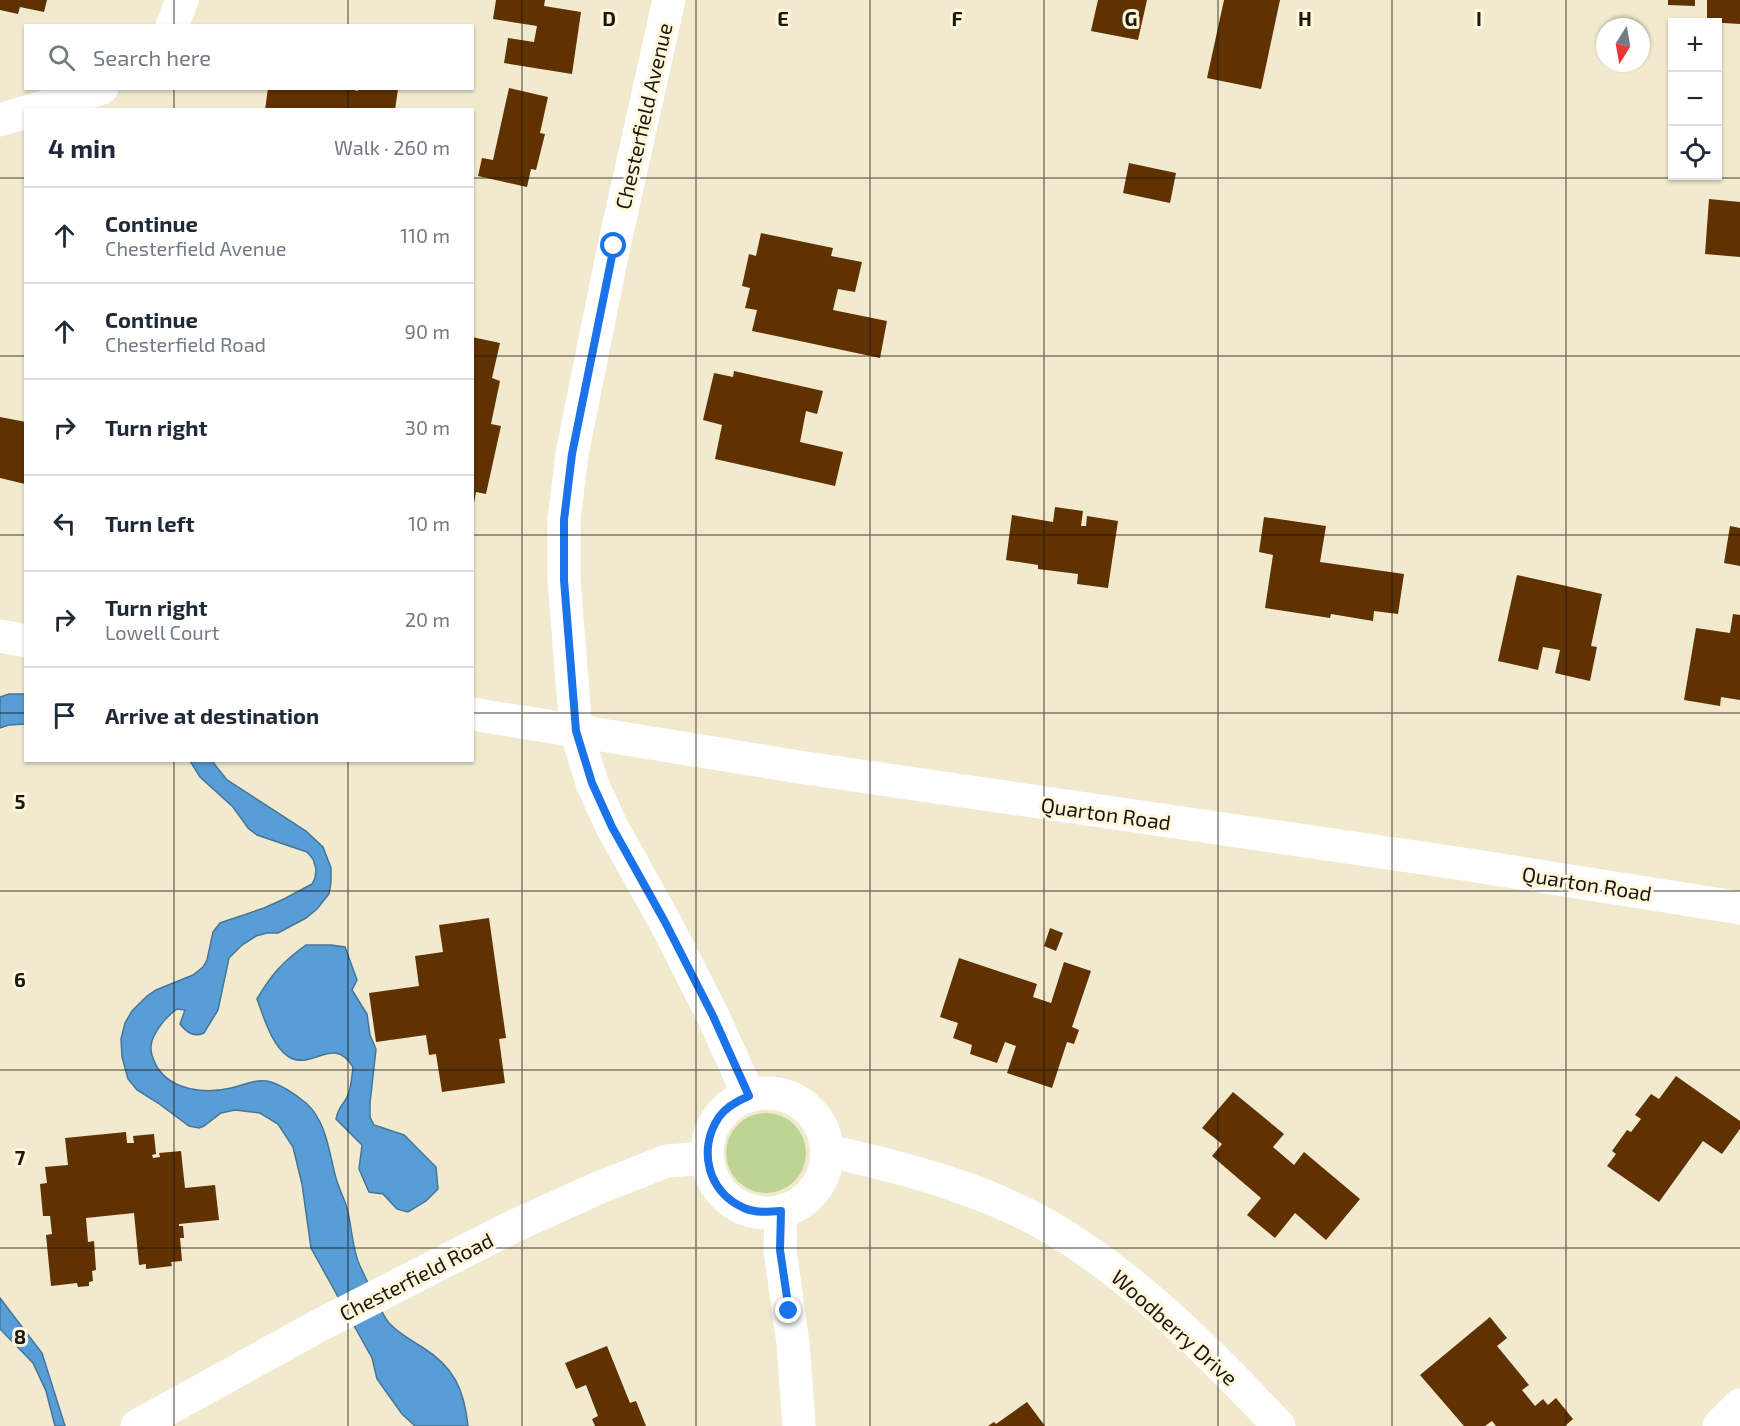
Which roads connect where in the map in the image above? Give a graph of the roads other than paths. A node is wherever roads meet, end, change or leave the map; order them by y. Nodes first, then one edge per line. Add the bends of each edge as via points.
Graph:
1 (182, 0) edge
2 (669, 0) edge
3 (173, 24) edge
4 (96, 90) edge
5 (40, 108) edge
6 (24, 113) edge
7 (0, 120) edge
8 (0, 636) edge
9 (24, 640) edge
10 (474, 714) edge
11 (576, 731) junction
12 (1740, 908) edge
13 (749, 1096) junction
14 (828, 1151) junction
15 (707, 1158) junction
16 (781, 1211) junction
17 (1740, 1405) edge
18 (137, 1426) edge
19 (799, 1426) edge
20 (1279, 1426) edge
21 (1719, 1426) edge

1 - 3 street
2 - 11 street, Chesterfield Avenue via 572,454 564,520 564,580
4 - 5 street
6 - 7 street
8 - 9 street
10 - 11 street, Quarton Road
11 - 12 street, Quarton Road
11 - 13 street via 592,783 612,827 713,1016
13 - 14 street via 769,1093 789,1097 806,1108 820,1122
13 - 15 street via 719,1116 711,1132
14 - 16 street via 826,1166 811,1194
14 - 20 street, Woodberry Drive via 886,1164 968,1190 1067,1237 1143,1292
15 - 16 street via 716,1185 728,1198 744,1208
15 - 18 street, Chesterfield Road via 667,1161 512,1227 320,1325
16 - 19 street via 780,1250
17 - 21 street

